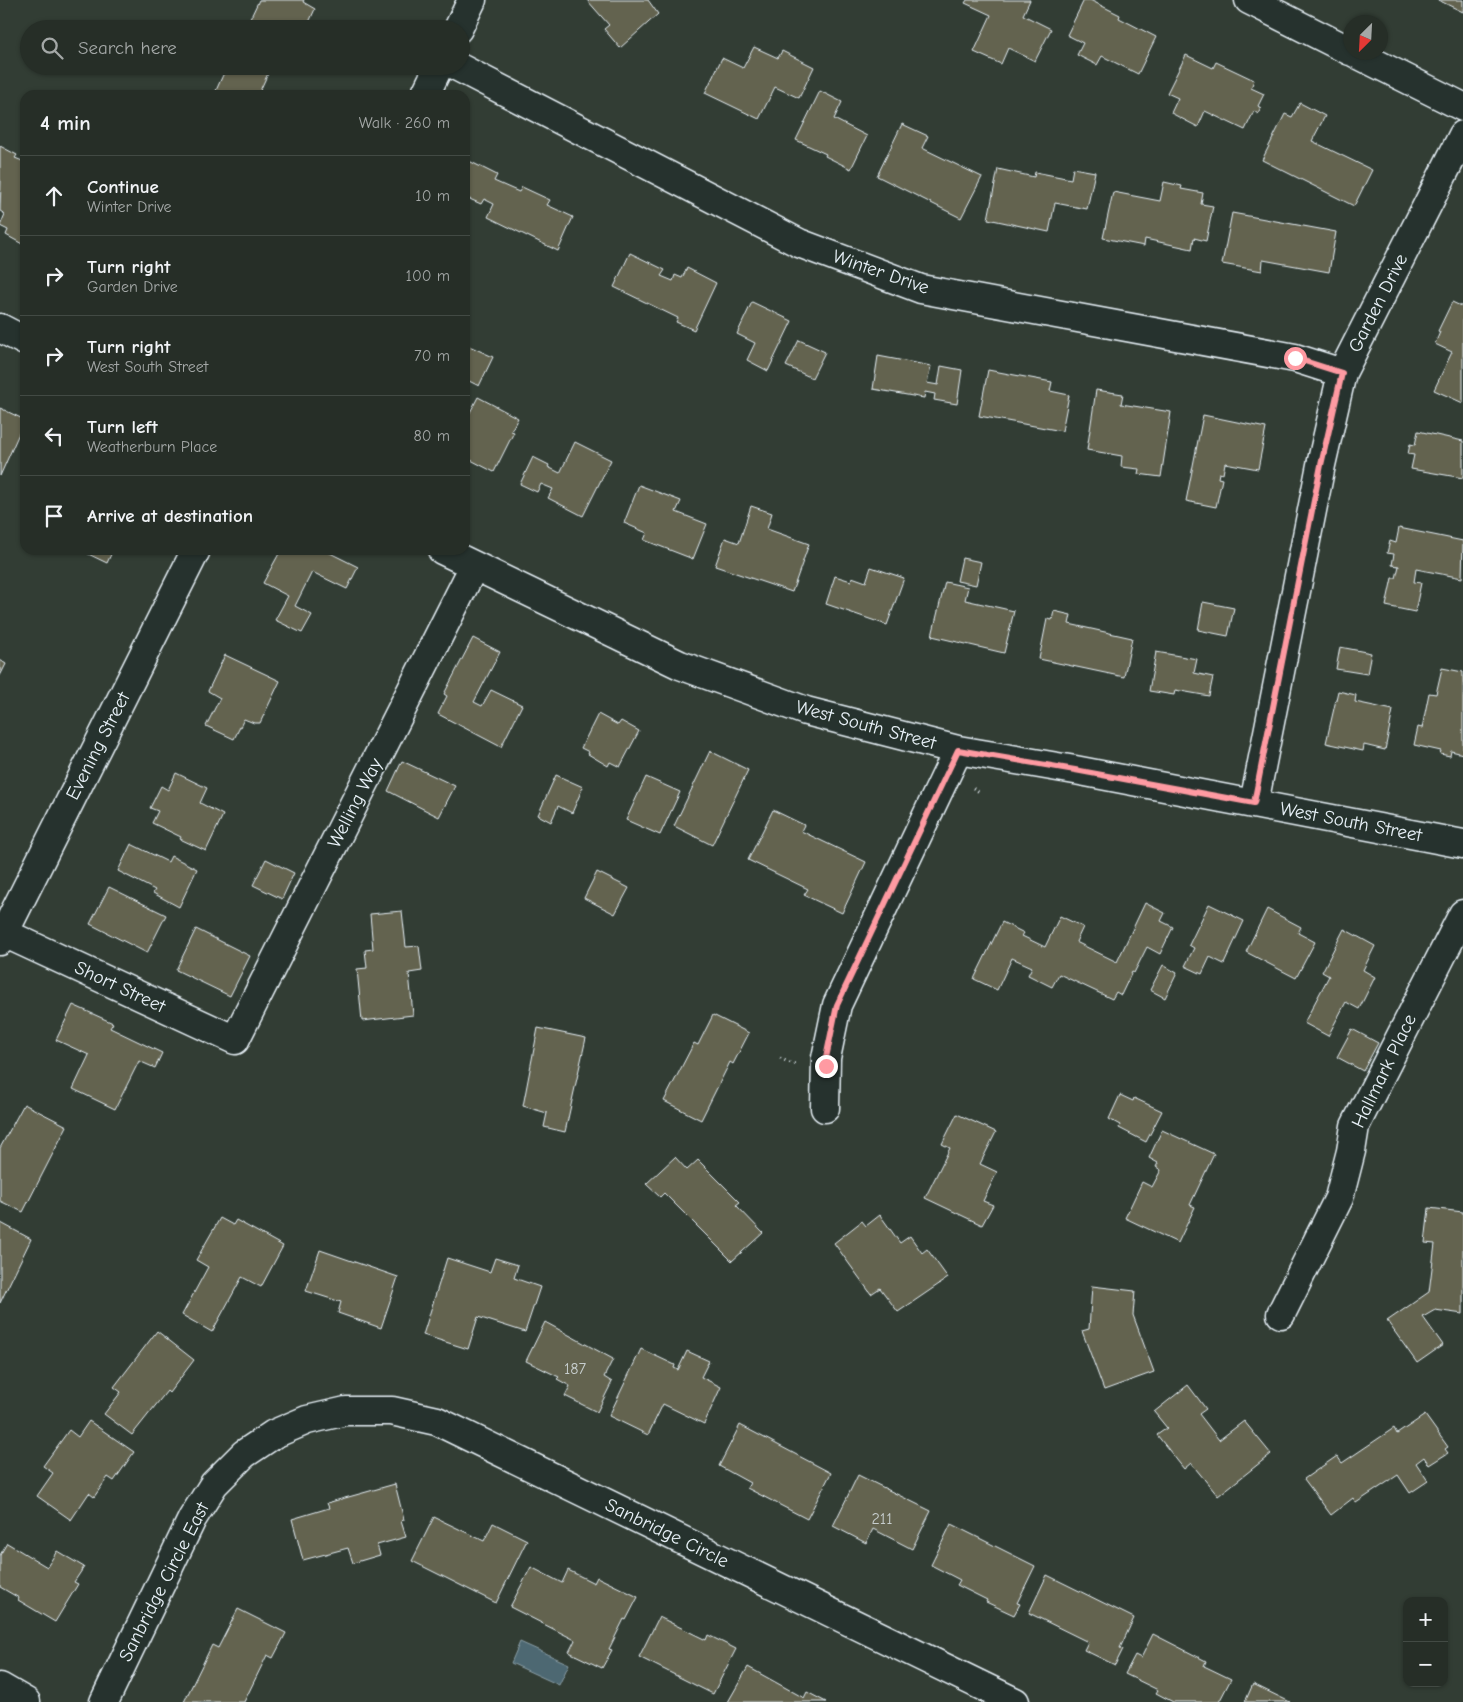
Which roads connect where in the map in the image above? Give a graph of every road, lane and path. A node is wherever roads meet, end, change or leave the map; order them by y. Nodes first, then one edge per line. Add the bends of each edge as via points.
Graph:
1 (472, 0) edge
2 (1249, 0) edge
3 (462, 20) edge
4 (1343, 47) edge
5 (1368, 60) edge
6 (470, 73) edge
7 (435, 75) edge
8 (427, 90) edge
9 (1463, 108) edge
10 (1463, 135) edge
11 (0, 328) edge
12 (20, 338) edge
13 (1342, 373) junction
14 (193, 555) edge
15 (452, 555) edge
16 (474, 566) junction
17 (958, 750) junction
18 (971, 787) dead end
19 (981, 793) dead end
20 (1254, 803) junction
21 (1463, 844) edge
22 (1463, 914) edge
23 (2, 937) edge
24 (235, 1040) joint
25 (780, 1058) dead end
26 (790, 1063) dead end
27 (825, 1108) dead end
28 (1281, 1314) dead end
29 (307, 1420) joint
30 (0, 1687) edge
31 (26, 1702) edge
32 (104, 1702) edge
33 (1015, 1702) edge

1 - 3 street
2 - 4 street
5 - 9 street
6 - 13 street, Winter Drive via 799,243 921,289 1295,358
7 - 8 street
10 - 13 street, Garden Drive
11 - 12 street
13 - 20 street, Garden Drive
14 - 23 street, Evening Street
15 - 16 street, West South Street
16 - 17 street, West South Street via 680,665 806,711
16 - 24 street, Welling Way
17 - 20 street, West South Street
17 - 27 street via 837,1005 826,1058
18 - 19 path
20 - 21 street, West South Street
22 - 28 street, Hallmark Place via 1355,1126 1339,1198
23 - 24 street, Short Street
25 - 26 path
29 - 32 street, Sanbridge Circle East via 274,1434 244,1454 214,1484 192,1519
29 - 33 street, Sanbridge Circle via 346,1411 392,1411 437,1421
30 - 31 street

